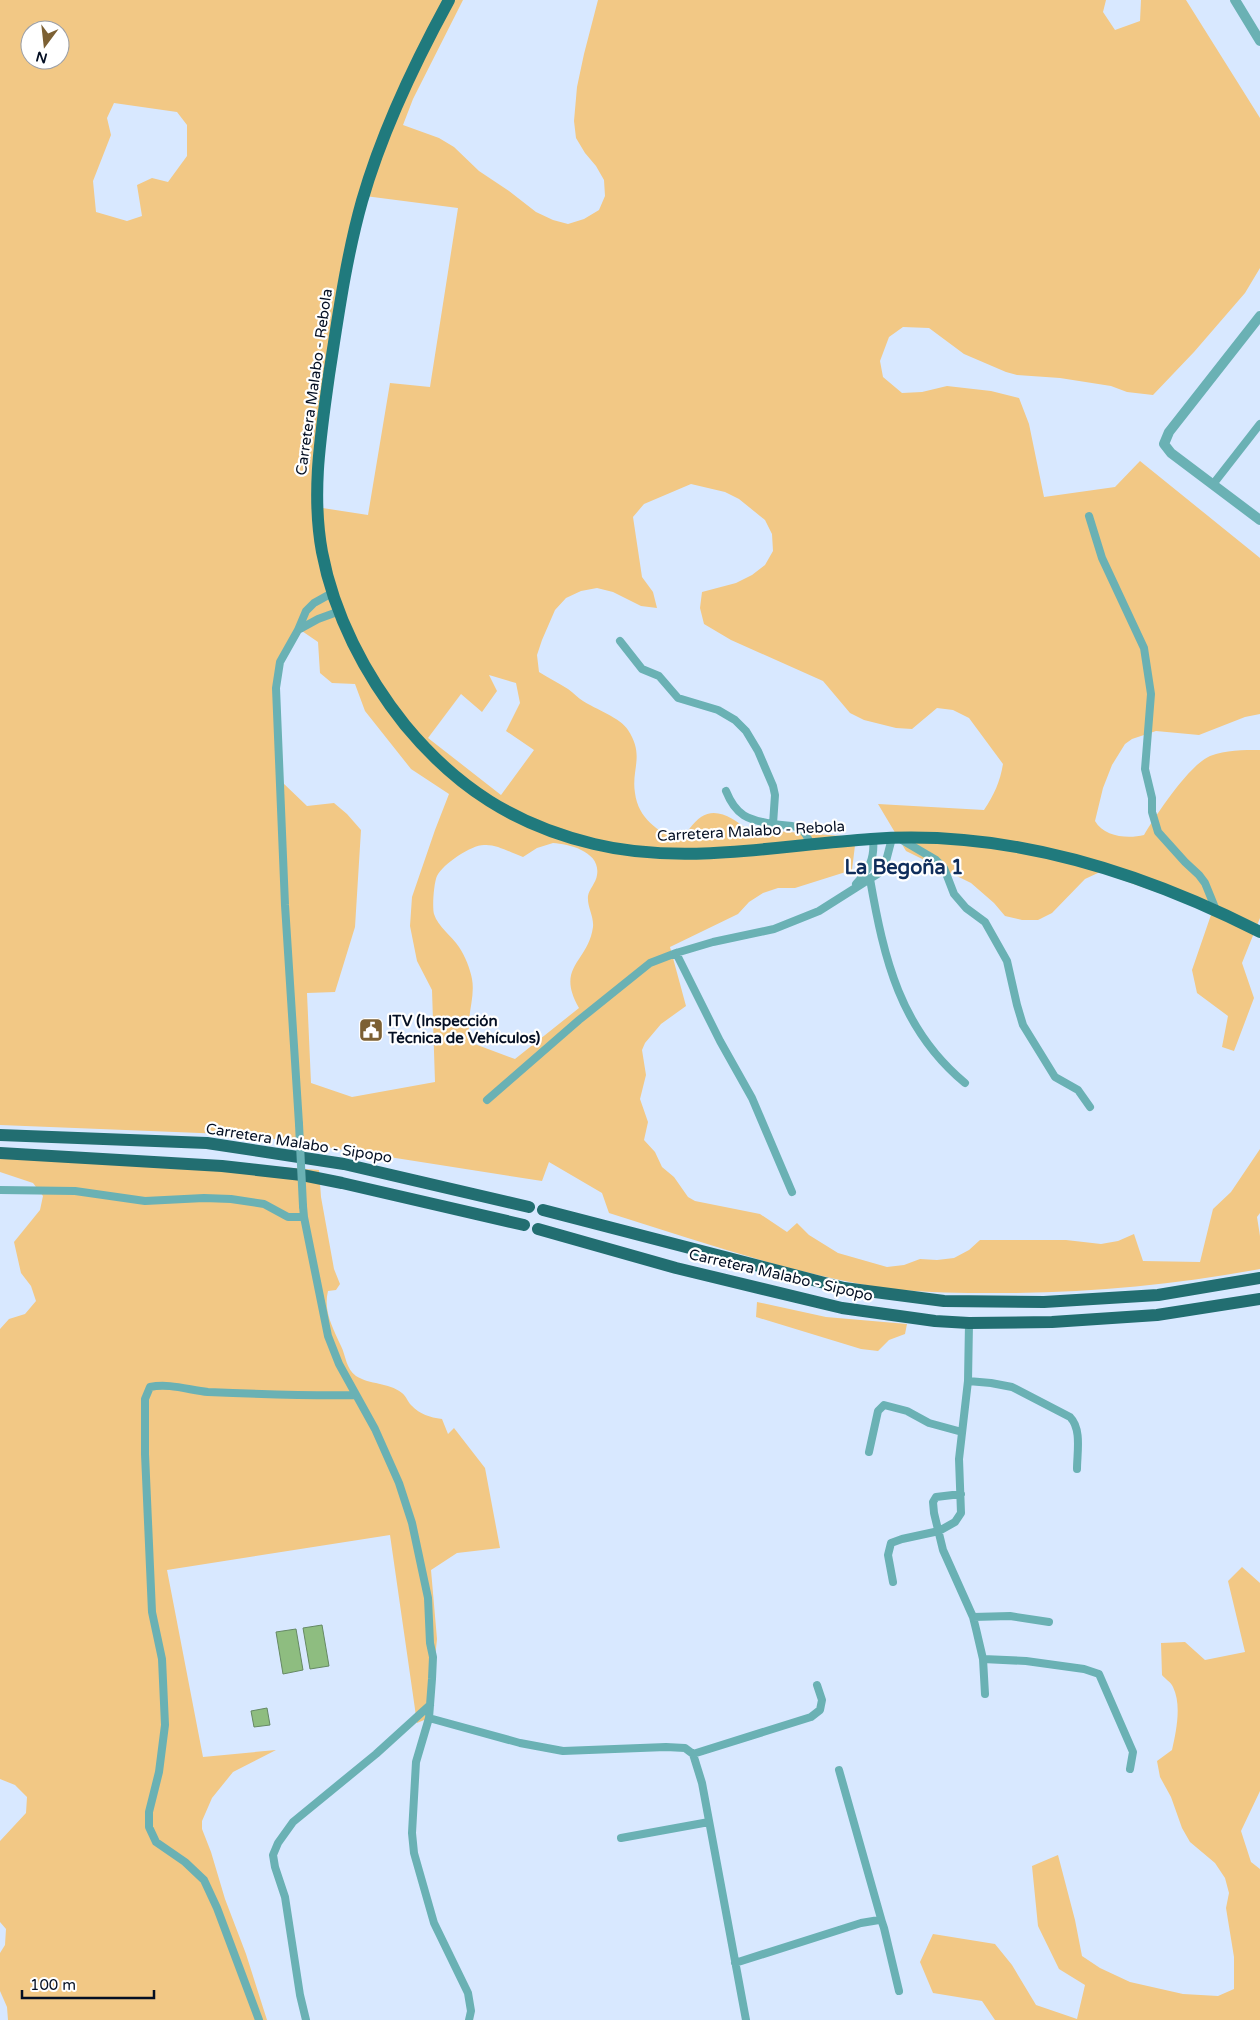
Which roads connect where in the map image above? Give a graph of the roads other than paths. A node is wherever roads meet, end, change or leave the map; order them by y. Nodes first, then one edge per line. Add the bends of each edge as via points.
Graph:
1 (449, 0) edge
2 (1235, 0) edge
3 (1260, 41) edge
4 (1260, 316) edge
5 (1260, 424) edge
6 (1214, 483) junction
7 (1089, 516) dead end
8 (1260, 520) edge
9 (332, 593) junction
10 (340, 611) junction
11 (298, 630) junction
12 (620, 642) dead end
13 (726, 791) dead end
14 (773, 824) junction
15 (895, 838) junction
16 (873, 839) junction
17 (811, 845) junction
18 (870, 879) junction
19 (853, 888) junction
20 (1216, 910) junction
21 (1260, 932) edge
22 (676, 953) junction
23 (965, 1083) dead end
24 (488, 1100) dead end
25 (1090, 1107) dead end
26 (0, 1135) edge
27 (0, 1153) edge
28 (0, 1190) edge
29 (792, 1192) dead end
30 (529, 1207) dead end
31 (543, 1210) dead end
32 (304, 1217) junction
33 (524, 1225) dead end
34 (538, 1229) dead end
35 (1260, 1278) edge
36 (1260, 1299) edge
37 (969, 1323) junction
38 (968, 1381) junction
39 (356, 1395) junction
40 (962, 1432) junction
41 (869, 1452) dead end
42 (1077, 1469) dead end
43 (961, 1494) junction
44 (939, 1531) junction
45 (893, 1582) dead end
46 (973, 1617) junction
47 (1049, 1622) dead end
48 (983, 1659) junction
49 (817, 1685) dead end
50 (985, 1694) dead end
51 (430, 1705) junction
52 (429, 1718) junction
53 (693, 1754) junction
54 (839, 1770) dead end
55 (1130, 1770) dead end
56 (709, 1822) junction
57 (621, 1838) dead end
58 (882, 1922) junction
59 (735, 1963) junction
60 (898, 1991) dead end
61 (259, 2020) edge
62 (306, 2020) edge
63 (469, 2020) edge
64 (746, 2020) edge

1 - 9 main road, Carretera Malabo - Rebola via 421,51 385,134 362,202 343,286 316,477 318,526
2 - 3 street
4 - 6 street via 1169,432 1164,444
5 - 6 street
6 - 8 street
7 - 20 street via 1102,558 1144,648 1151,694 1145,769 1158,832 1200,875
9 - 10 main road, Carretera Malabo - Rebola
9 - 11 street via 314,603
10 - 11 street
10 - 17 main road, Carretera Malabo - Rebola via 361,660 388,703 424,748 458,780 491,803 542,830 596,845 642,853 699,853
11 - 32 street, bridge via 280,662 276,688
12 - 14 street via 642,669 659,676 678,698 718,710 746,731 773,786
13 - 14 street via 738,812
14 - 17 street via 800,828 805,831
15 - 16 main road, Carretera Malabo - Rebola
15 - 18 street via 883,867
15 - 20 main road, Carretera Malabo - Rebola via 1020,846 1109,868
15 - 25 street via 936,860 944,868 954,894 985,922 996,937 1007,961 1023,1025 1055,1077 1078,1090
16 - 17 main road, Carretera Malabo - Rebola
16 - 19 street via 874,851 869,868
18 - 19 street
18 - 23 street via 888,965 899,996 935,1055
19 - 22 street via 819,911 774,929
20 - 21 main road, Carretera Malabo - Rebola
22 - 24 street via 650,964 579,1020
22 - 29 street via 752,1098
26 - 30 highway, Carretera Malabo - Sipopo via 216,1145 344,1164
27 - 33 highway via 222,1166 302,1176
28 - 32 street via 75,1191 145,1201 245,1200 276,1208 288,1218
31 - 35 highway, Carretera Malabo - Sipopo via 844,1288 944,1301 1044,1302 1158,1295
32 - 39 street via 328,1336
34 - 37 highway, Carretera Malabo - Sipopo via 676,1268 842,1308
36 - 37 highway, Carretera Malabo - Sipopo via 1158,1316
37 - 38 street
38 - 40 street
38 - 42 street via 1012,1387 1070,1417 1077,1428
39 - 51 street via 388,1456 412,1523 428,1598 433,1657
39 - 61 street via 288,1396 159,1385 150,1387 145,1400 152,1612 162,1658 165,1725 149,1827 156,1842 186,1862 204,1880
40 - 41 street via 929,1424 907,1410 884,1405 878,1411
40 - 43 street via 958,1476
43 - 44 street via 959,1518
43 - 44 street via 940,1496 934,1500
44 - 45 street via 891,1543 888,1555
44 - 46 street via 950,1569
46 - 47 street via 1010,1616
46 - 48 street
48 - 50 street
48 - 55 street via 1026,1661 1099,1674 1133,1752
49 - 53 street via 822,1700 820,1710 811,1717
51 - 52 street
51 - 62 street via 293,1822 278,1843 275,1867 285,1897
52 - 53 street via 520,1743 563,1751 666,1747 685,1748
52 - 63 street via 416,1762 414,1853 434,1923 468,1993
53 - 56 street
54 - 58 street
56 - 57 street
56 - 59 street
58 - 59 street via 861,1922
58 - 60 street
59 - 64 street

